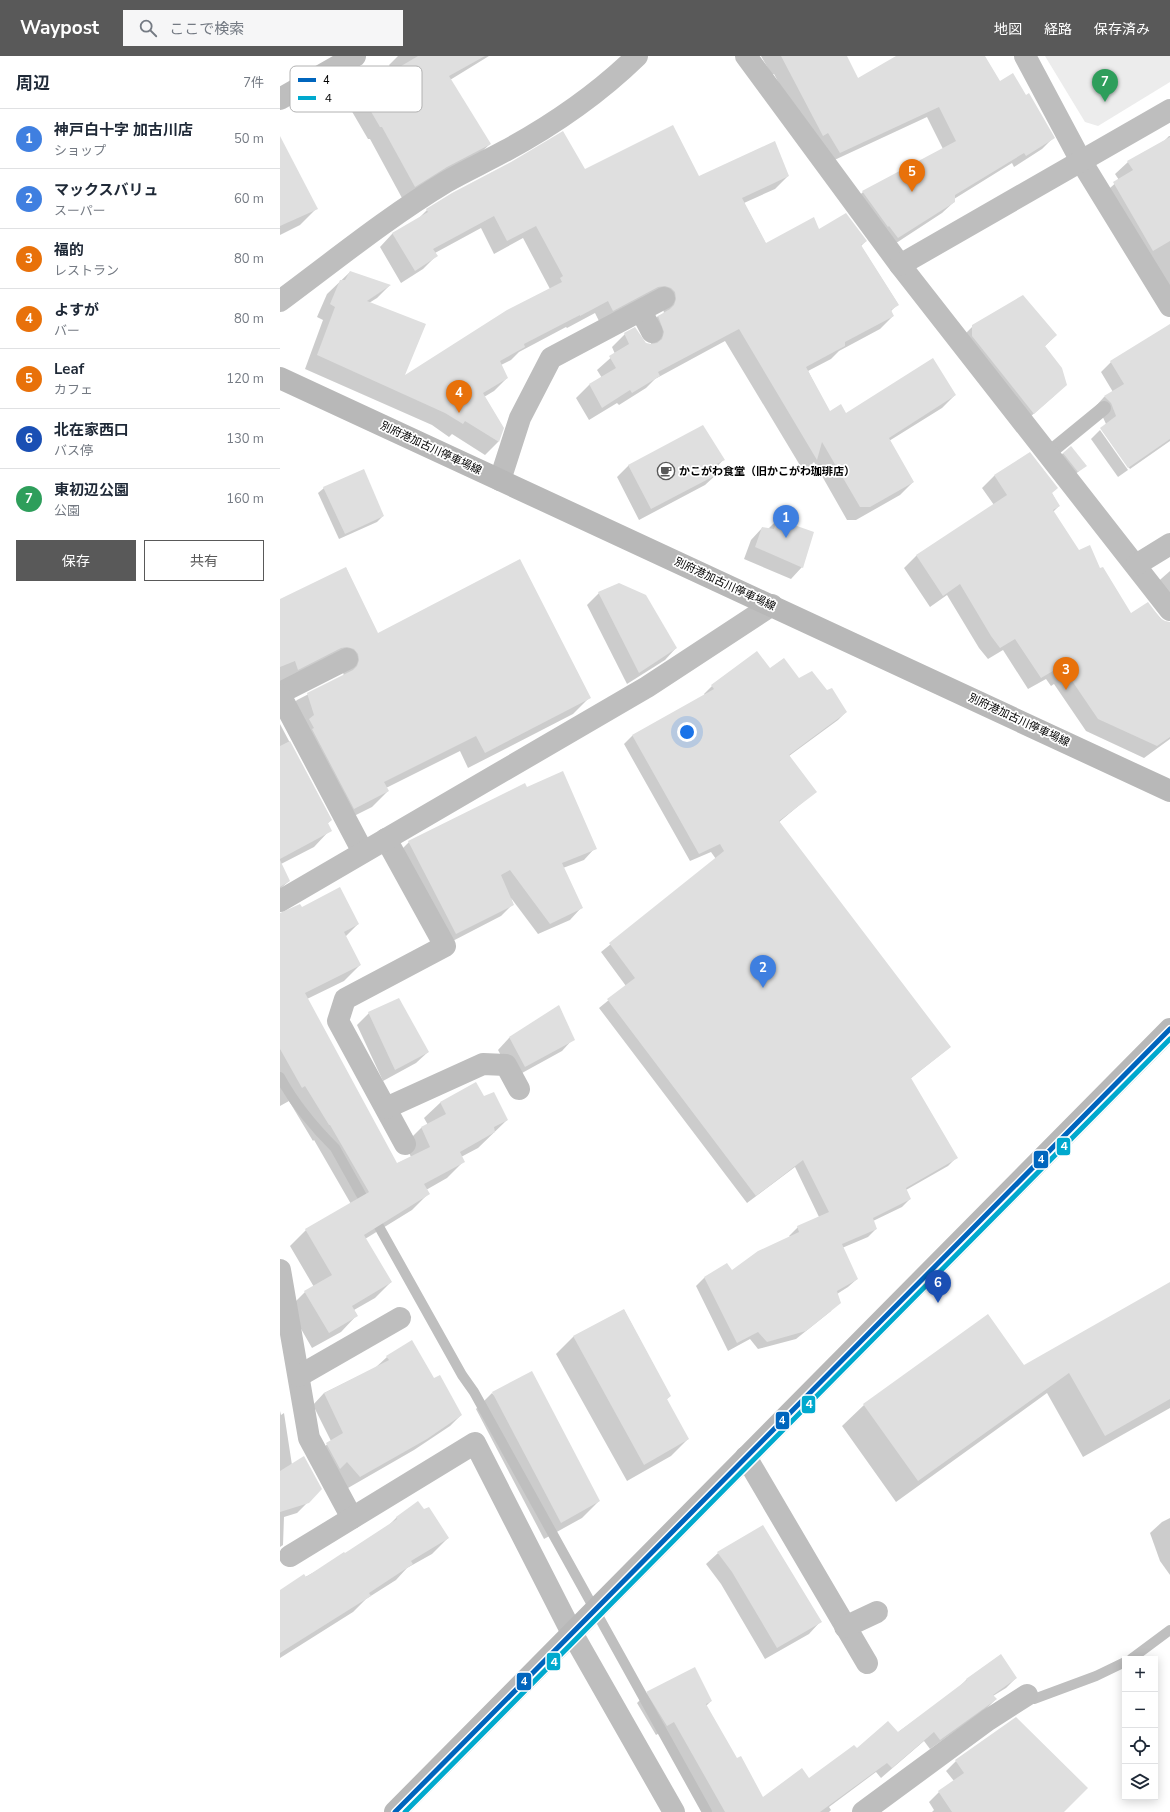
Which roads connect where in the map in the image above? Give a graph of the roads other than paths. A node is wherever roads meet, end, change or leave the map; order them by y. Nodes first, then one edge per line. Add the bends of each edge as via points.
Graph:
1 (355, 56) edge
2 (637, 56) edge
3 (746, 56) edge
4 (1025, 56) edge
5 (338, 66) edge
6 (290, 93) edge
7 (280, 99) edge
8 (1170, 110) edge
9 (1081, 161) junction
10 (900, 265) junction
11 (664, 298) dead end
12 (280, 301) edge
13 (1170, 306) edge
14 (641, 311) junction
15 (652, 332) dead end
16 (280, 378) edge
17 (1104, 408) dead end
18 (1049, 453) junction
19 (500, 480) junction
20 (1170, 544) edge
21 (1136, 565) junction
22 (772, 605) junction
23 (1170, 610) edge
24 (347, 659) dead end
25 (280, 694) edge
26 (1170, 791) edge
27 (386, 839) junction
28 (363, 852) junction
29 (280, 901) edge
30 (1170, 1029) edge
31 (519, 1089) dead end
32 (386, 1108) junction
33 (405, 1144) dead end
34 (280, 1270) edge
35 (400, 1318) dead end
36 (299, 1376) junction
37 (746, 1457) junction
38 (352, 1518) junction
39 (290, 1556) dead end
40 (877, 1612) dead end
41 (845, 1627) junction
42 (572, 1633) junction
43 (867, 1663) dead end
44 (1027, 1695) dead end
45 (395, 1812) edge
46 (674, 1812) edge
47 (863, 1812) edge

1 - 5 street
2 - 12 street via 588,100 505,152 414,202
3 - 10 street
4 - 9 street
6 - 7 street
8 - 9 street
9 - 10 street
9 - 13 street
10 - 18 street
11 - 14 street
14 - 15 street
14 - 19 street via 551,358 520,418
16 - 19 street, 別府港加古川停車場線
17 - 18 lane
18 - 21 street
19 - 22 street, 別府港加古川停車場線
20 - 21 street
21 - 23 street
22 - 26 street, 別府港加古川停車場線
22 - 27 street via 647,687
24 - 25 street
25 - 28 street
27 - 28 street
27 - 32 street via 445,946 345,999 338,1021
28 - 29 street
30 - 37 street
31 - 32 street via 506,1065 483,1064
32 - 33 street
34 - 36 street
35 - 36 street
36 - 38 street via 309,1438
37 - 41 street
37 - 42 street
38 - 39 street
38 - 42 street via 475,1443
40 - 41 street
41 - 43 street
42 - 45 street
42 - 46 street
44 - 47 street via 988,1720

